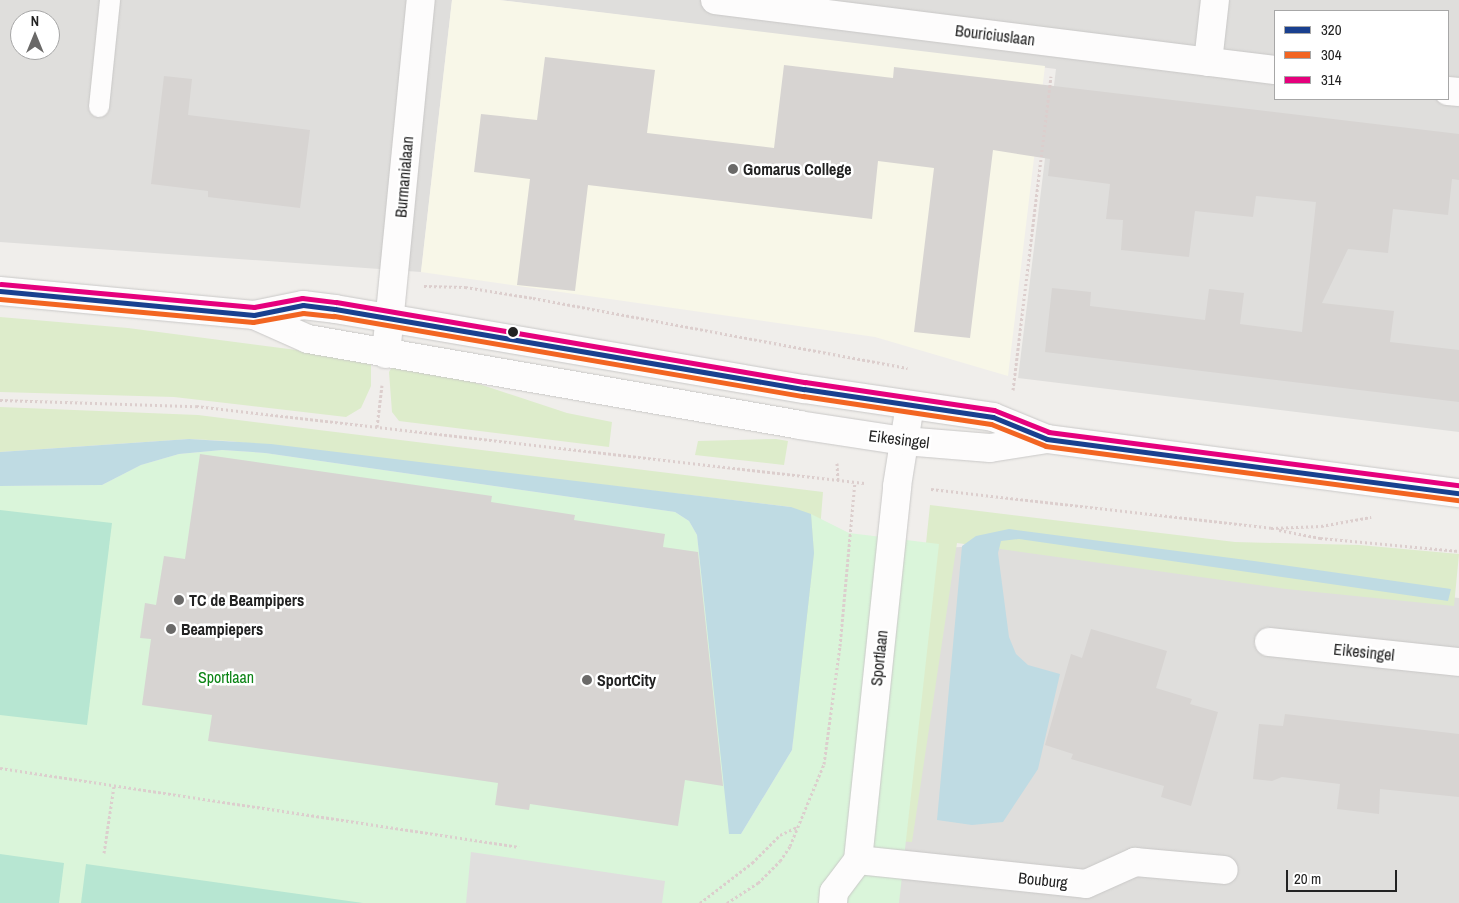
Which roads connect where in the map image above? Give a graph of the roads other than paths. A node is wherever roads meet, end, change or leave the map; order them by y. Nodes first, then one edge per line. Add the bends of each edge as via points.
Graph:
1 (110, 0) edge
2 (420, 0) edge
3 (715, 0) edge
4 (1215, 0) edge
5 (859, 9) edge
6 (1208, 62) junction
7 (1274, 70) edge
8 (99, 106) dead end
9 (0, 291) edge
10 (254, 316) junction
11 (390, 318) junction
12 (386, 354) junction
13 (910, 405) junction
14 (1046, 439) junction
15 (904, 441) junction
16 (1459, 493) edge
17 (1269, 642) dead end
18 (1459, 662) edge
19 (858, 860) junction
20 (1224, 870) dead end
21 (833, 903) edge

1 - 8 lane
2 - 11 street, Burmanialaan
3 - 5 street, Bouriciuslaan
4 - 6 street
5 - 6 street, Bouriciuslaan via 1055,43
6 - 7 street, Bouriciuslaan
9 - 10 street, Eikesingel
10 - 11 street, Eikesingel via 303,305
10 - 12 street, Eikesingel via 308,339
11 - 12 street, Burmanialaan
11 - 13 street, Eikesingel
12 - 15 street, Eikesingel
13 - 14 street, Eikesingel via 993,417
13 - 15 street, Sportlaan
14 - 15 street, Eikesingel via 990,448
14 - 16 street, Eikesingel
15 - 19 street, Sportlaan
17 - 18 street, Eikesingel
19 - 20 street, Bouburg via 1086,884 1135,862
19 - 21 street via 834,892

